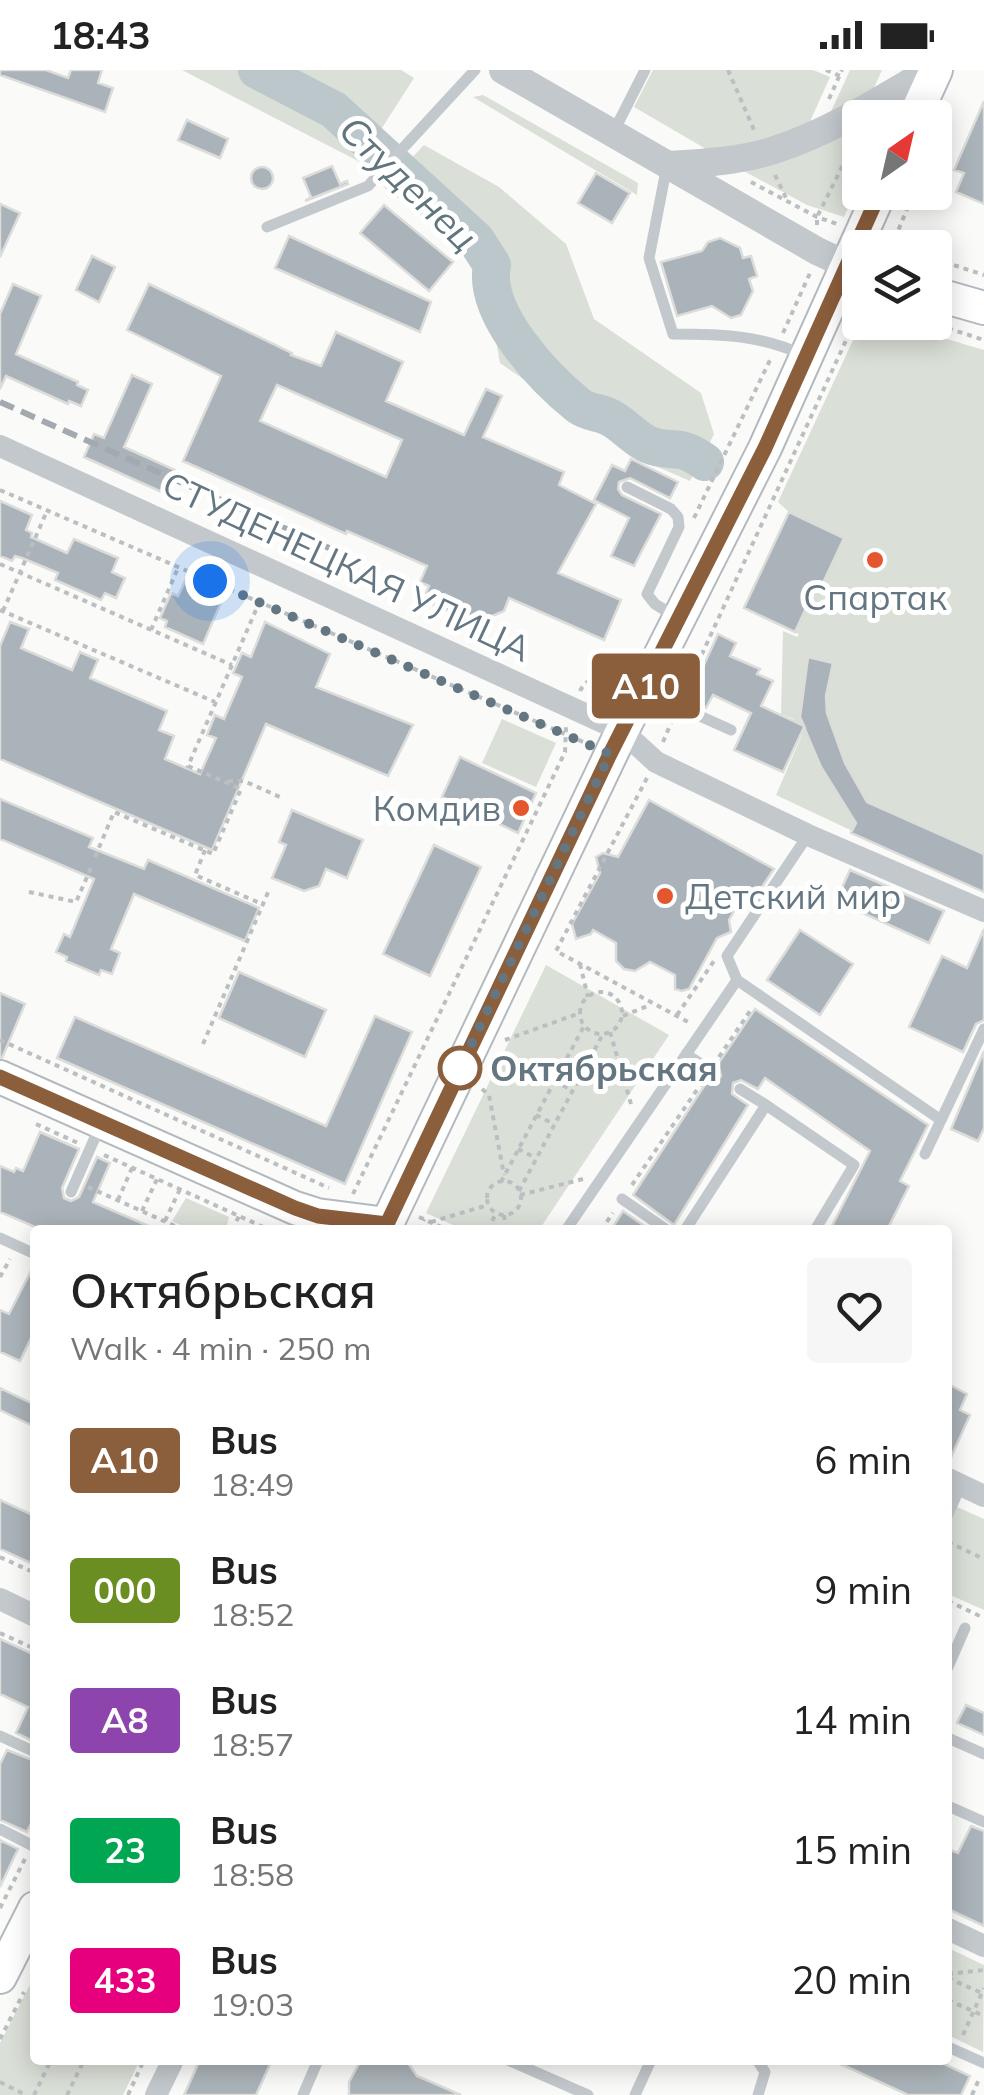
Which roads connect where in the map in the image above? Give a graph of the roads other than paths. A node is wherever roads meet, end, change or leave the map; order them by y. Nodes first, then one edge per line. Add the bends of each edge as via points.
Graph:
1 (475, 70) edge
2 (503, 70) edge
3 (645, 70) edge
4 (934, 70) edge
5 (922, 100) edge
6 (612, 134) junction
7 (667, 165) junction
8 (870, 210) edge
9 (268, 227) dead end
10 (841, 262) edge
11 (952, 299) edge
12 (984, 308) edge
13 (792, 350) junction
14 (0, 446) edge
15 (627, 487) dead end
16 (680, 619) junction
17 (643, 691) junction
18 (731, 730) dead end
19 (616, 742) junction
20 (808, 835) junction
21 (984, 911) edge
22 (737, 980) junction
23 (984, 1029) edge
24 (686, 1054) junction
25 (712, 1071) road end
26 (0, 1077) edge
27 (740, 1089) dead end
28 (766, 1105) junction
29 (941, 1120) junction
30 (96, 1136) junction
31 (925, 1154) dead end
32 (73, 1186) road end
33 (622, 1199) road end
34 (388, 1225) edge
35 (400, 1225) edge
36 (569, 1225) edge
37 (660, 1225) edge
38 (688, 1225) edge
39 (818, 1225) edge
40 (0, 1238) edge
41 (30, 1252) edge
42 (954, 1482) edge
43 (984, 1496) edge
44 (0, 1600) edge
45 (30, 1614) edge
46 (965, 1628) dead end
47 (952, 1658) edge
48 (0, 1736) edge
49 (952, 1740) edge
50 (30, 1750) edge
51 (984, 1754) edge
52 (952, 1808) edge
53 (984, 1822) edge
54 (0, 1829) edge
55 (30, 1844) edge
56 (30, 1925) edge
57 (952, 1931) edge
58 (984, 1946) edge
59 (13, 1982) edge
60 (952, 2049) edge
61 (171, 2065) edge
62 (316, 2065) edge
63 (519, 2065) edge
64 (649, 2065) edge
65 (760, 2065) edge
66 (984, 2066) edge
67 (156, 2095) edge
68 (303, 2095) edge
69 (588, 2095) edge
70 (635, 2095) edge
71 (758, 2095) edge

1 - 9 lane via 368,186
2 - 6 street
3 - 6 lane
4 - 5 main road
4 - 7 street via 776,150
6 - 7 street
7 - 10 street
7 - 13 lane via 649,258 673,334 734,334
8 - 10 main road
10 - 13 main road
11 - 12 main road
13 - 16 main road via 765,448
14 - 19 street, СТУДЕНЕЦКАЯ УЛИЦА via 572,707
15 - 16 lane via 678,517 647,594
16 - 17 main road
17 - 18 lane
17 - 19 main road
19 - 20 street, СТУДЕНЕЦКАЯ УЛИЦА
19 - 35 main road
20 - 21 street, СТУДЕНЕЦКАЯ УЛИЦА
20 - 22 lane via 727,956
22 - 24 lane
22 - 29 lane
23 - 29 lane
24 - 25 lane
24 - 36 lane
26 - 30 main road
27 - 28 lane
28 - 38 lane
28 - 39 lane via 854,1165
29 - 31 lane
30 - 32 lane
30 - 34 main road via 295,1208 337,1205
33 - 37 lane
40 - 41 lane
42 - 43 street
44 - 45 street
46 - 47 lane
48 - 50 lane
49 - 51 lane
52 - 53 lane
54 - 55 lane
56 - 59 main road
57 - 58 street
60 - 66 lane
61 - 67 street
62 - 68 lane
63 - 69 lane
64 - 70 lane
65 - 71 lane via 765,2072

